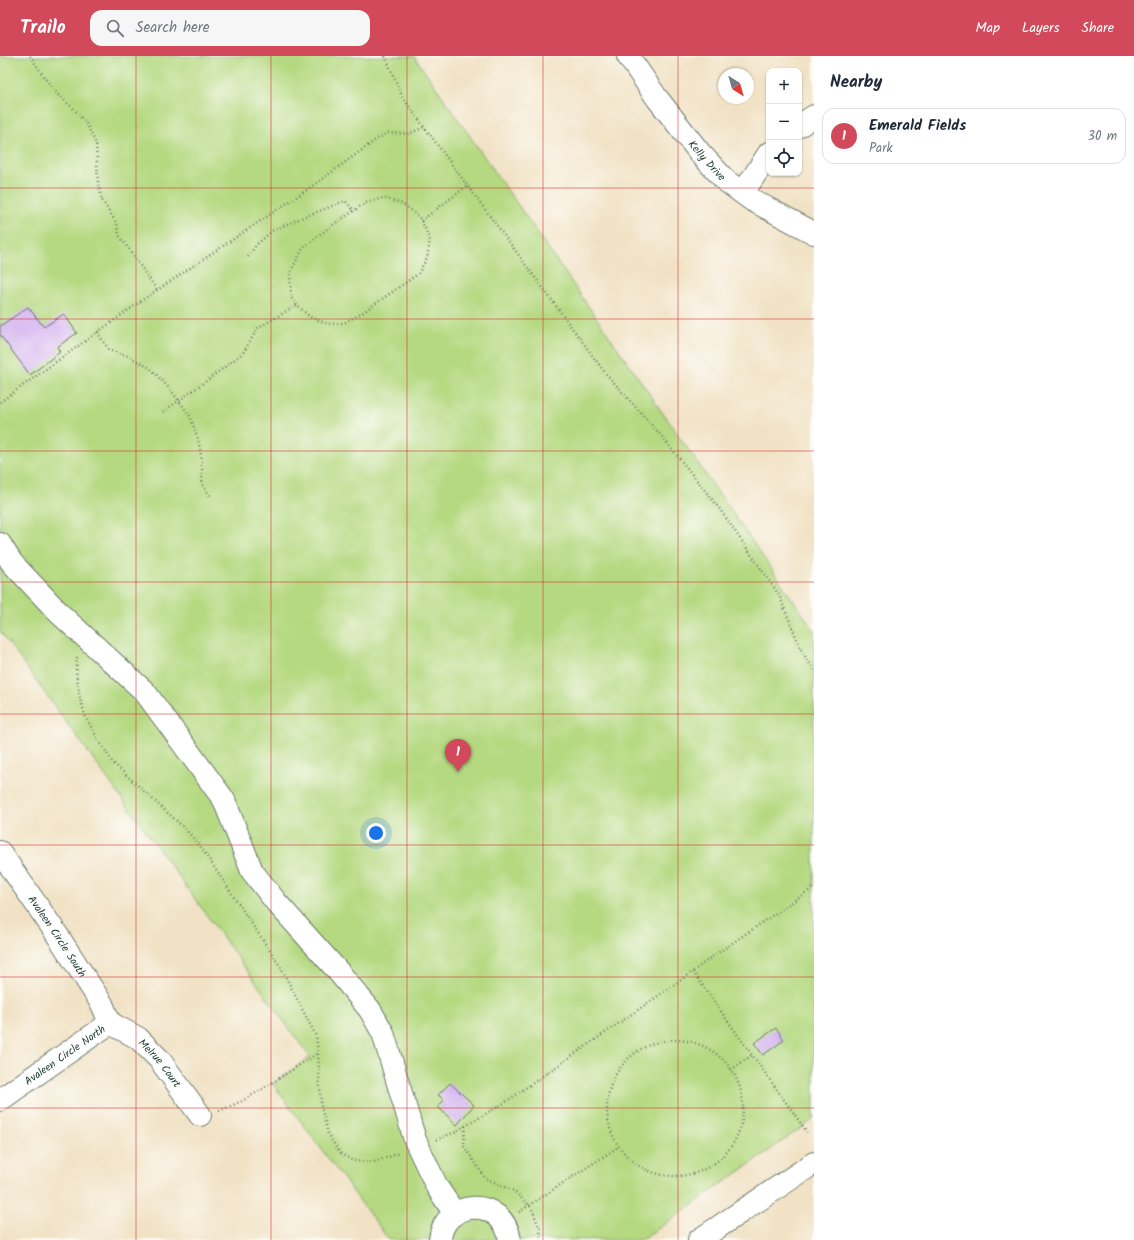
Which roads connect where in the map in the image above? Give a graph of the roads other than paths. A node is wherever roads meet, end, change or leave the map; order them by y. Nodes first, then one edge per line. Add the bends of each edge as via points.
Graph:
1 (628, 56) edge
2 (814, 116) edge
3 (802, 124) edge
4 (766, 158) edge
5 (743, 193) junction
6 (814, 233) edge
7 (0, 544) edge
8 (0, 852) edge
9 (110, 1023) junction
10 (0, 1100) edge
11 (200, 1115) road end
12 (814, 1163) edge
13 (455, 1214) junction
14 (507, 1231) edge
15 (440, 1240) edge
16 (699, 1240) edge

1 - 5 street, Kelly Drive via 700,153 726,181
2 - 3 street
4 - 5 street
5 - 6 street, Kelly Drive
7 - 13 street via 12,563 60,614 145,692 224,800 252,871 370,1010 383,1033 415,1140 437,1187
8 - 9 street, Avaleen Circle South via 102,1004
9 - 10 street, Avaleen Circle North
9 - 11 street, Melrue Court via 138,1038 159,1059
12 - 16 street
13 - 14 street via 473,1207 485,1208 496,1214
13 - 15 street via 445,1224

